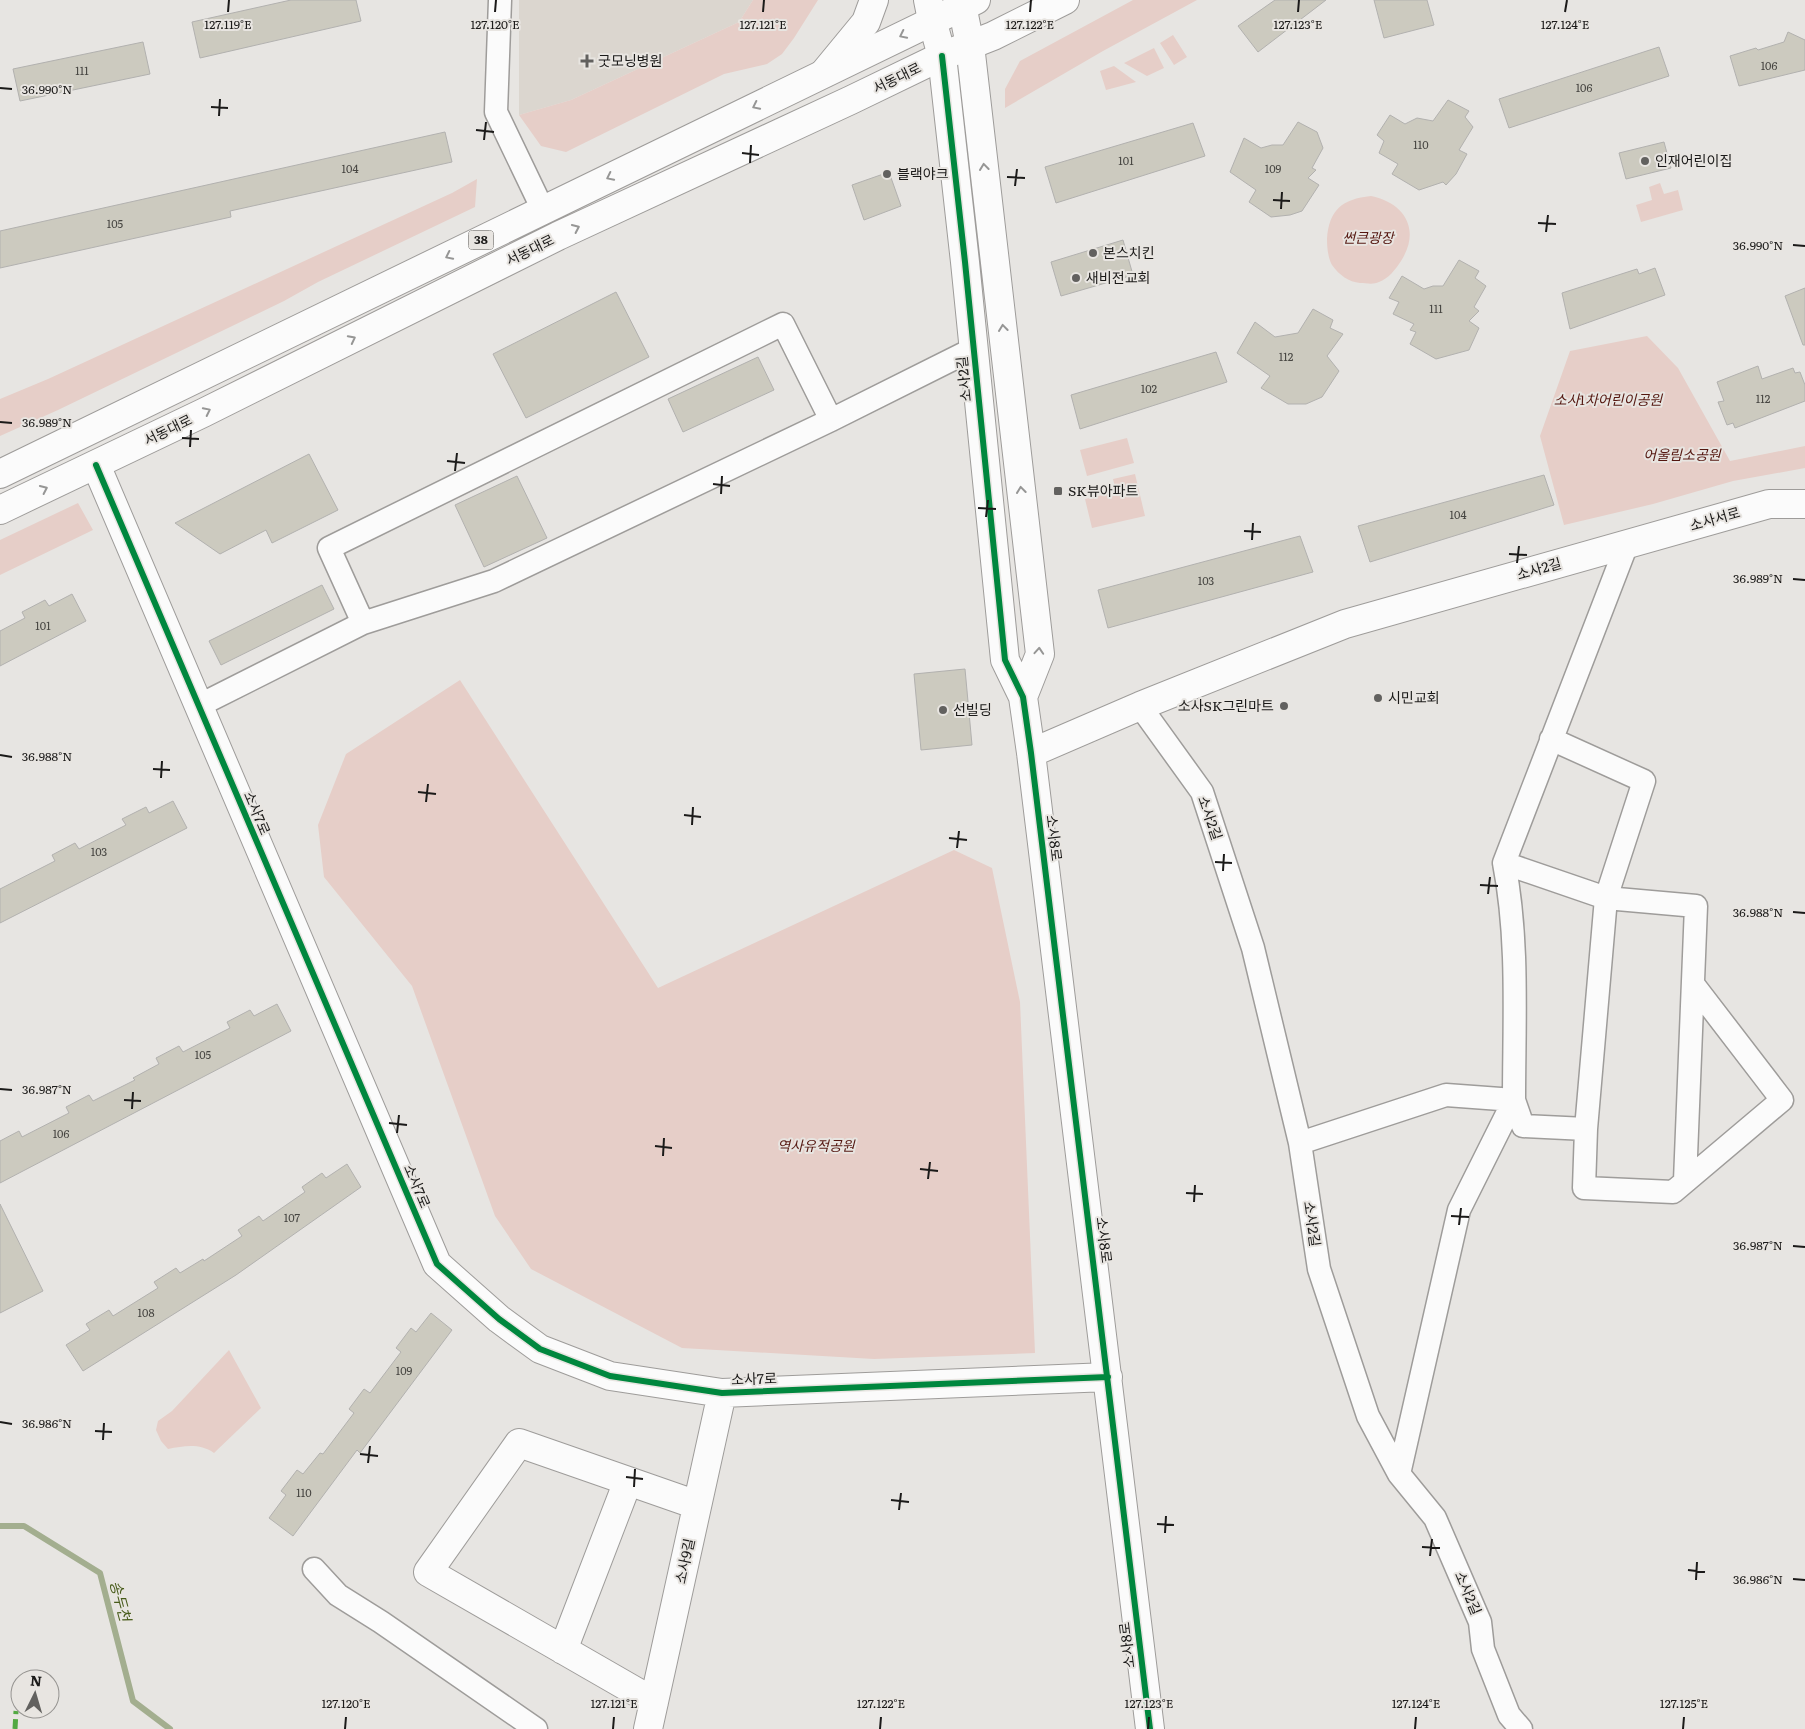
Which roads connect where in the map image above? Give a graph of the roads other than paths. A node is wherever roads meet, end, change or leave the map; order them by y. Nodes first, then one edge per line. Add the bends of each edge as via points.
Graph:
1 (500, 0) edge
2 (874, 0) edge
3 (1065, 0) edge
4 (966, 2) edge
5 (930, 10) edge
6 (970, 45) junction
7 (942, 56) junction
8 (824, 73) junction
9 (543, 210) junction
10 (973, 349) junction
11 (831, 420) junction
12 (96, 465) junction
13 (0, 474) edge
14 (1805, 504) edge
15 (0, 510) edge
16 (1627, 544) junction
17 (363, 623) junction
18 (1023, 696) junction
19 (198, 706) junction
20 (1140, 706) junction
21 (1551, 739) junction
22 (1031, 753) junction
23 (1504, 863) junction
24 (1606, 898) junction
25 (1693, 984) junction
26 (1514, 1100) junction
27 (1586, 1129) junction
28 (1300, 1143) junction
29 (1685, 1181) junction
30 (1108, 1377) junction
31 (722, 1393) junction
32 (1399, 1474) junction
33 (628, 1481) junction
34 (697, 1505) junction
35 (314, 1569) dead end
36 (563, 1650) junction
37 (654, 1702) junction
38 (536, 1729) edge
39 (648, 1729) edge
40 (1150, 1729) edge
41 (1521, 1729) edge

1 - 9 street via 496,112
2 - 8 street via 866,22
3 - 6 street, 서동대로 / 38
4 - 5 street, 38
4 - 6 street
5 - 7 street, 소사2길
5 -> 8 street, 38
6 - 7 street, 서동대로 / 38
18 -> 6 street via 1040,654
7 - 10 street, 소사2길
12 -> 7 street, 서동대로 / 38 via 558,236
8 -> 9 street, 38
9 -> 13 street, 38
10 - 11 street
10 - 18 street, 소사2길 via 1004,660
11 - 17 street via 494,581
11 - 17 street via 783,324 329,548
15 -> 12 street, 서동대로 / 38
12 - 19 street, 소사7로
14 - 16 street, 소사서로 via 1769,504
16 - 20 street, 소사2길 via 1345,624
16 - 21 street
17 - 19 street
18 - 22 street, 소사8로
19 - 31 street, 소사7로 via 437,1264 499,1319 540,1349 610,1376
20 - 22 street, 소사2길
20 - 28 street, 소사2길 via 1202,792 1253,948
21 - 23 street
21 - 24 street via 1644,781
22 - 30 street, 소사8로
23 - 24 street
23 - 26 street via 1514,976
24 - 25 street via 1696,906
24 - 27 street
25 - 29 street
25 - 29 street via 1782,1100
26 - 27 street via 1523,1126
26 - 28 street via 1446,1095
26 - 32 street via 1458,1210
27 - 29 street via 1584,1188 1673,1192
28 - 32 street, 소사2길 via 1318,1269 1368,1416
30 - 31 street, 소사7로
30 - 40 street, 소사8로
31 - 34 street, 소사9길
32 - 41 street, 소사2길 via 1435,1518 1480,1622 1483,1649 1508,1715
33 - 34 street
33 - 36 street
33 - 36 street via 519,1443 428,1572
34 - 37 street, 소사9길
35 - 38 street via 338,1596
36 - 37 street
37 - 39 street, 소사9길

